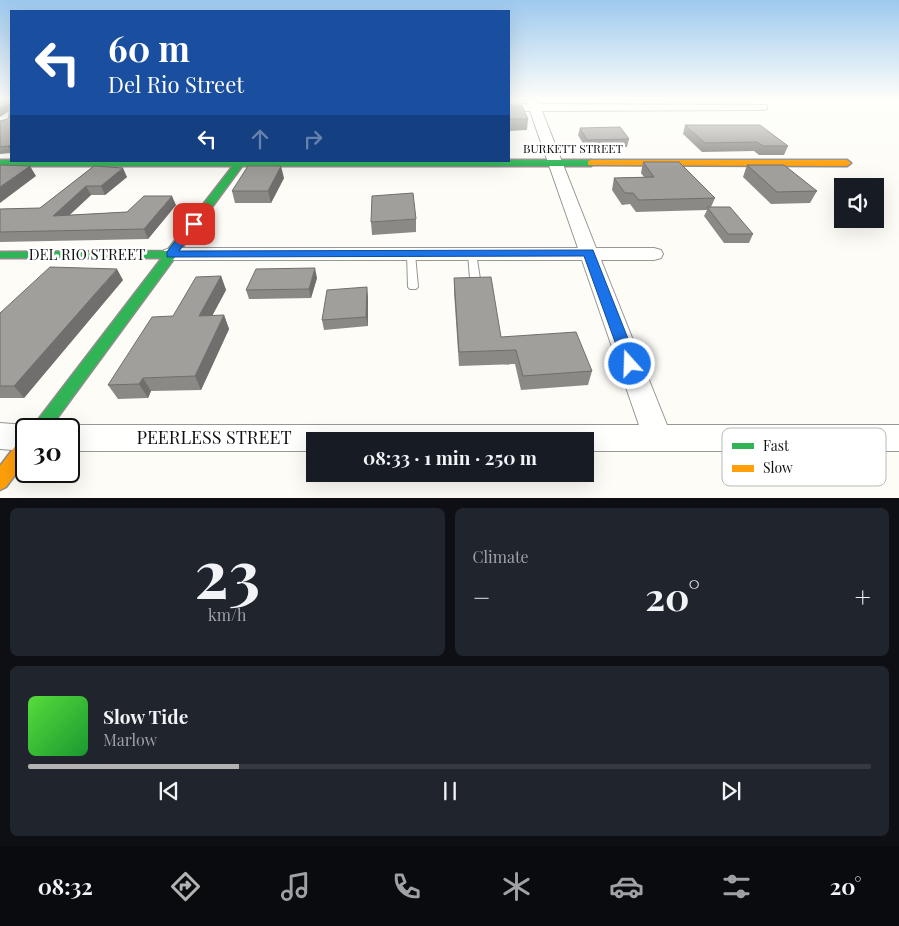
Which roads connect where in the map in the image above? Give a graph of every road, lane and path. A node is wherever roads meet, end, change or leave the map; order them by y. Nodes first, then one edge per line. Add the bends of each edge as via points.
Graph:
1 (539, 121) edge
2 (240, 162) edge
3 (0, 163) edge
4 (555, 163) junction
5 (847, 163) dead end
6 (472, 253) junction
7 (589, 253) junction
8 (171, 254) junction
9 (411, 254) junction
10 (654, 254) dead end
11 (0, 255) edge
12 (475, 279) edge
13 (413, 287) dead end
14 (47, 418) edge
15 (0, 436) edge
16 (15, 437) edge
17 (80, 438) edge
18 (658, 438) junction
19 (722, 438) edge
20 (886, 438) edge
21 (899, 438) edge
22 (15, 461) edge
23 (0, 481) edge

1 - 4 street
2 - 3 street, BURKETT STREET
2 - 4 street, BURKETT STREET
2 - 8 street
4 - 5 street, BURKETT STREET
4 - 7 street
6 - 7 street, DEL RIO STREET
6 - 9 street, DEL RIO STREET
6 - 12 lane
7 - 10 street, DEL RIO STREET
7 - 18 street
8 - 9 street, DEL RIO STREET
8 - 11 street, DEL RIO STREET
8 - 14 street
9 - 13 lane
15 - 16 street
17 - 18 street, PEERLESS STREET
18 - 19 street, PEERLESS STREET
20 - 21 street, PEERLESS STREET
22 - 23 street

